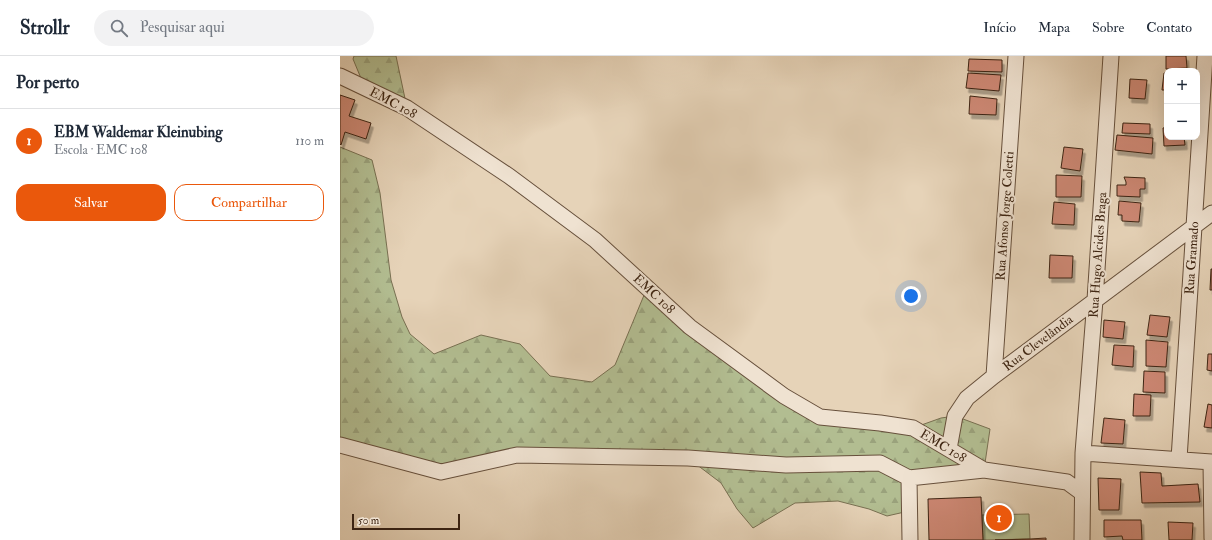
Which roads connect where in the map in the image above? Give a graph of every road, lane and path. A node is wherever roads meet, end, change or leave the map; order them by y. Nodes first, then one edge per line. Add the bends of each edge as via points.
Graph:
1 (1016, 56) edge
2 (1111, 56) edge
3 (1205, 56) edge
4 (340, 76) edge
5 (1212, 213) edge
6 (1194, 226) junction
7 (1094, 300) junction
8 (994, 376) junction
9 (340, 446) edge
10 (949, 449) junction
11 (1083, 453) junction
12 (1178, 459) junction
13 (1212, 462) edge
14 (984, 470) junction
15 (909, 478) junction
16 (1082, 493) junction
17 (1212, 538) edge
18 (910, 540) edge
19 (1082, 540) edge

1 - 8 street, Rua Afonso Jorge Coletti
2 - 7 street, Rua Hugo Alcides Braga
3 - 6 street, Rua Gramado
4 - 10 street, EMC 108 via 407,108 509,176 595,240 690,327 784,396 820,417 913,428
5 - 6 street, Rua Clevelândia
6 - 7 street, Rua Clevelândia
6 - 12 street, Rua Gramado
7 - 8 street, Rua Clevelândia
7 - 11 street, Rua Hugo Alcides Braga
8 - 10 street, Rua Clevelândia via 967,398 955,416
9 - 15 street via 441,472 517,455 688,458 786,464 880,463
10 - 14 street, EMC 108
11 - 12 street
11 - 16 street, Rua Hugo Alcides Braga
12 - 13 street
13 - 17 street
14 - 15 street
14 - 16 street via 1066,482
15 - 18 street
16 - 19 street, Rua Hugo Alcides Braga

